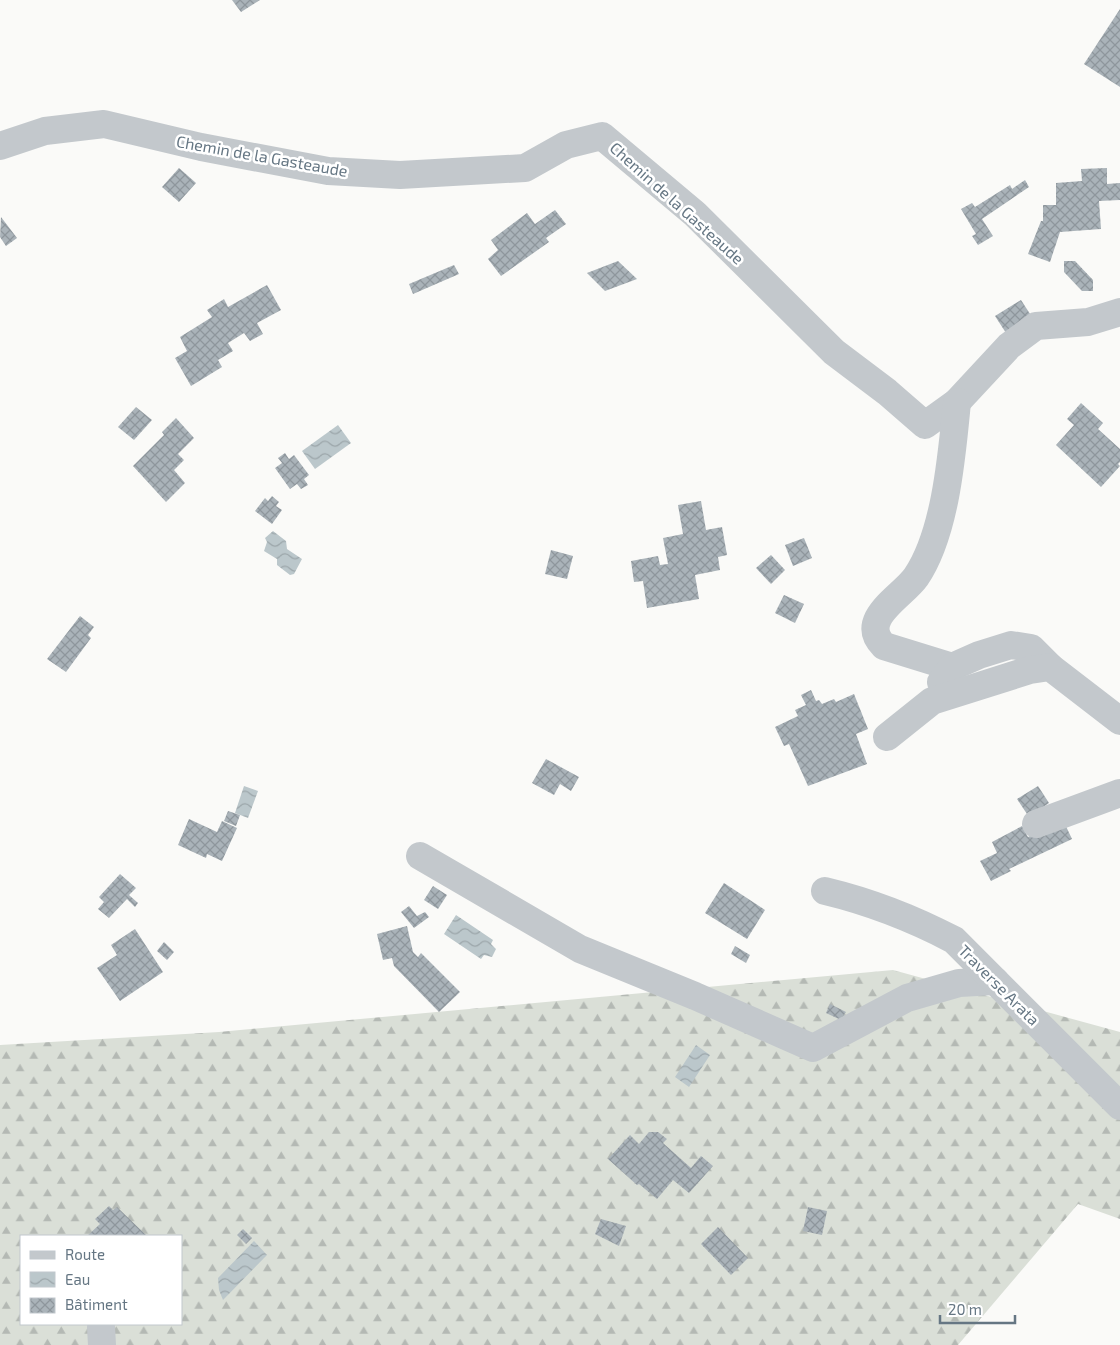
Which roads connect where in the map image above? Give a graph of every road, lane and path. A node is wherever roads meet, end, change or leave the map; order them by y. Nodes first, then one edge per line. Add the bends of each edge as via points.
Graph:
1 (0, 146) edge
2 (1120, 312) edge
3 (957, 402) junction
4 (1050, 667) junction
5 (952, 668) junction
6 (932, 701) junction
7 (1120, 721) edge
8 (887, 737) dead end
9 (1120, 793) edge
10 (1036, 824) dead end
11 (420, 856) dead end
12 (825, 891) dead end
13 (995, 981) junction
14 (1120, 1106) edge

1 - 3 street, Chemin de la Gasteaude via 45,131 104,124 201,147 328,171 400,175 525,168 566,145 602,136 695,214 834,352 925,425
2 - 3 street, Chemin de la Gasteaude via 1088,322 1036,326 1009,346
3 - 5 street via 947,483 933,540 916,577 878,618 874,630 884,646
4 - 5 street via 1031,648 1010,645
4 - 6 street via 1030,670
4 - 7 street
5 - 6 street via 937,686
6 - 8 street
9 - 10 street
11 - 13 street via 580,949 813,1048 907,998 959,983
12 - 13 street, Traverse Arata via 877,906 954,940
13 - 14 street, Traverse Arata

